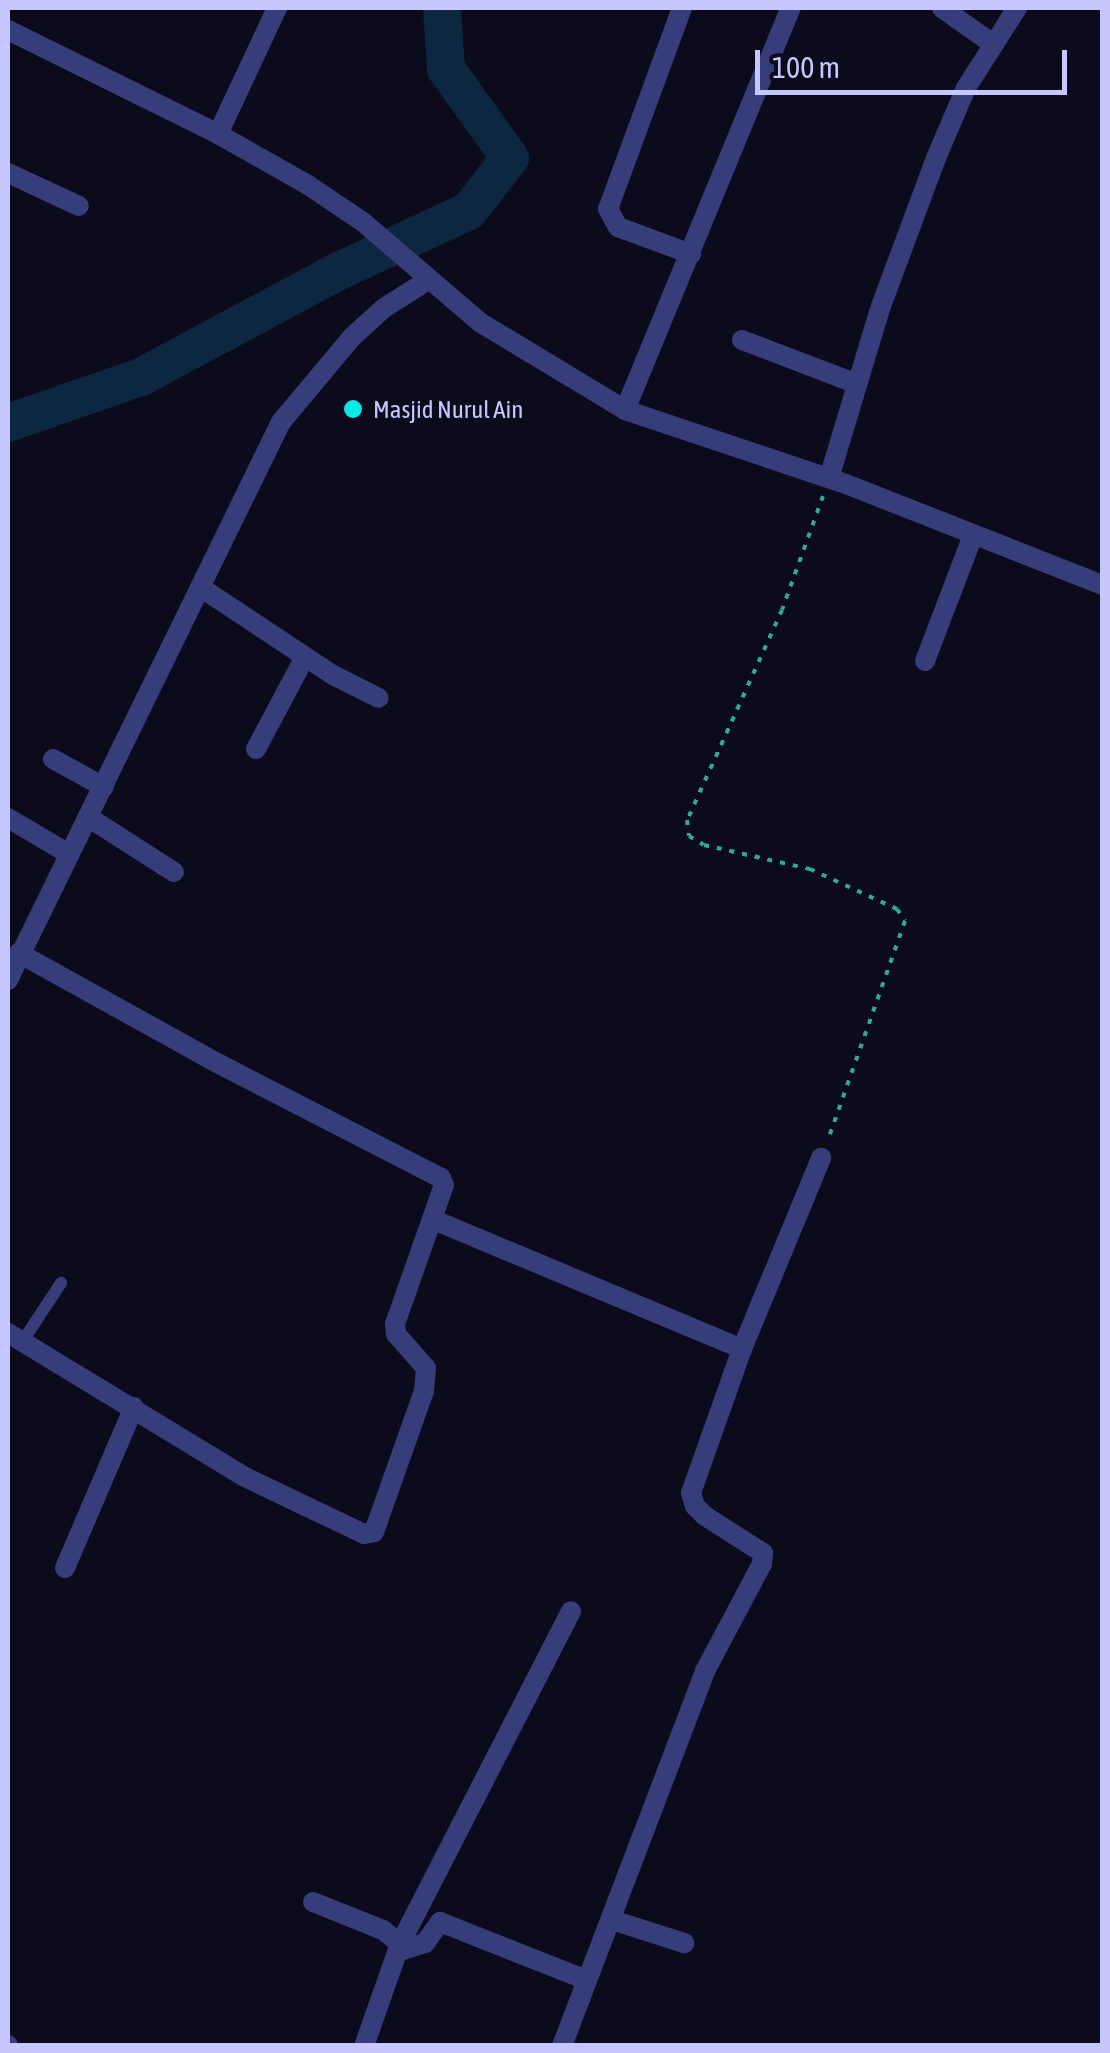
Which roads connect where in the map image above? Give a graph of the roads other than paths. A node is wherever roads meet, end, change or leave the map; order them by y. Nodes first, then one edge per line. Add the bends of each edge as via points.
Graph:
1 (274, 8) edge
2 (682, 8) edge
3 (791, 8) edge
4 (942, 8) edge
5 (1018, 8) edge
6 (8, 30) edge
7 (993, 44) junction
8 (218, 134) junction
9 (8, 173) edge
10 (79, 206) dead end
11 (691, 254) junction
12 (428, 280) junction
13 (742, 340) dead end
14 (857, 384) junction
15 (624, 410) junction
16 (830, 478) junction
17 (973, 535) junction
18 (1102, 585) edge
19 (200, 587) junction
20 (305, 657) junction
21 (925, 661) dead end
22 (380, 698) dead end
23 (256, 749) dead end
24 (53, 758) dead end
25 (104, 787) junction
26 (88, 817) junction
27 (8, 818) edge
28 (70, 854) junction
29 (174, 872) dead end
30 (18, 940) edge
31 (8, 980) edge
32 (821, 1158) road end
33 (434, 1220) junction
34 (61, 1283) dead end
35 (15, 1338) edge
36 (742, 1349) junction
37 (134, 1407) junction
38 (65, 1568) dead end
39 (571, 1610) dead end
40 (313, 1902) dead end
41 (612, 1920) junction
42 (684, 1943) dead end
43 (400, 1948) junction
44 (584, 1979) junction
45 (364, 2046) edge
46 (562, 2046) edge

1 - 8 street
2 - 11 street via 608,209 618,227
3 - 11 street
4 - 7 street
5 - 7 street
6 - 8 street
7 - 14 street via 936,158
8 - 12 street via 363,222
9 - 10 street
11 - 15 street
12 - 15 street via 531,356
12 - 19 street via 384,308 308,384 250,479
13 - 14 street
14 - 16 street
15 - 16 street
16 - 17 street
17 - 18 street
17 - 21 street
19 - 20 street
19 - 25 street
20 - 22 street
20 - 23 street
24 - 25 street
25 - 26 street
26 - 28 street
26 - 29 street
27 - 28 street
28 - 30 street
30 - 31 street
30 - 33 street via 219,1064 441,1178
32 - 36 street
33 - 36 street
33 - 37 street via 394,1324 426,1368 424,1391 374,1532 364,1534 246,1477
34 - 35 lane
35 - 37 street
36 - 41 street via 691,1493 705,1516 763,1553 762,1564 705,1671
37 - 38 street
39 - 43 street
40 - 43 street via 383,1930
41 - 42 street
41 - 44 street
43 - 44 street via 425,1944 440,1922
43 - 45 street
44 - 46 street

